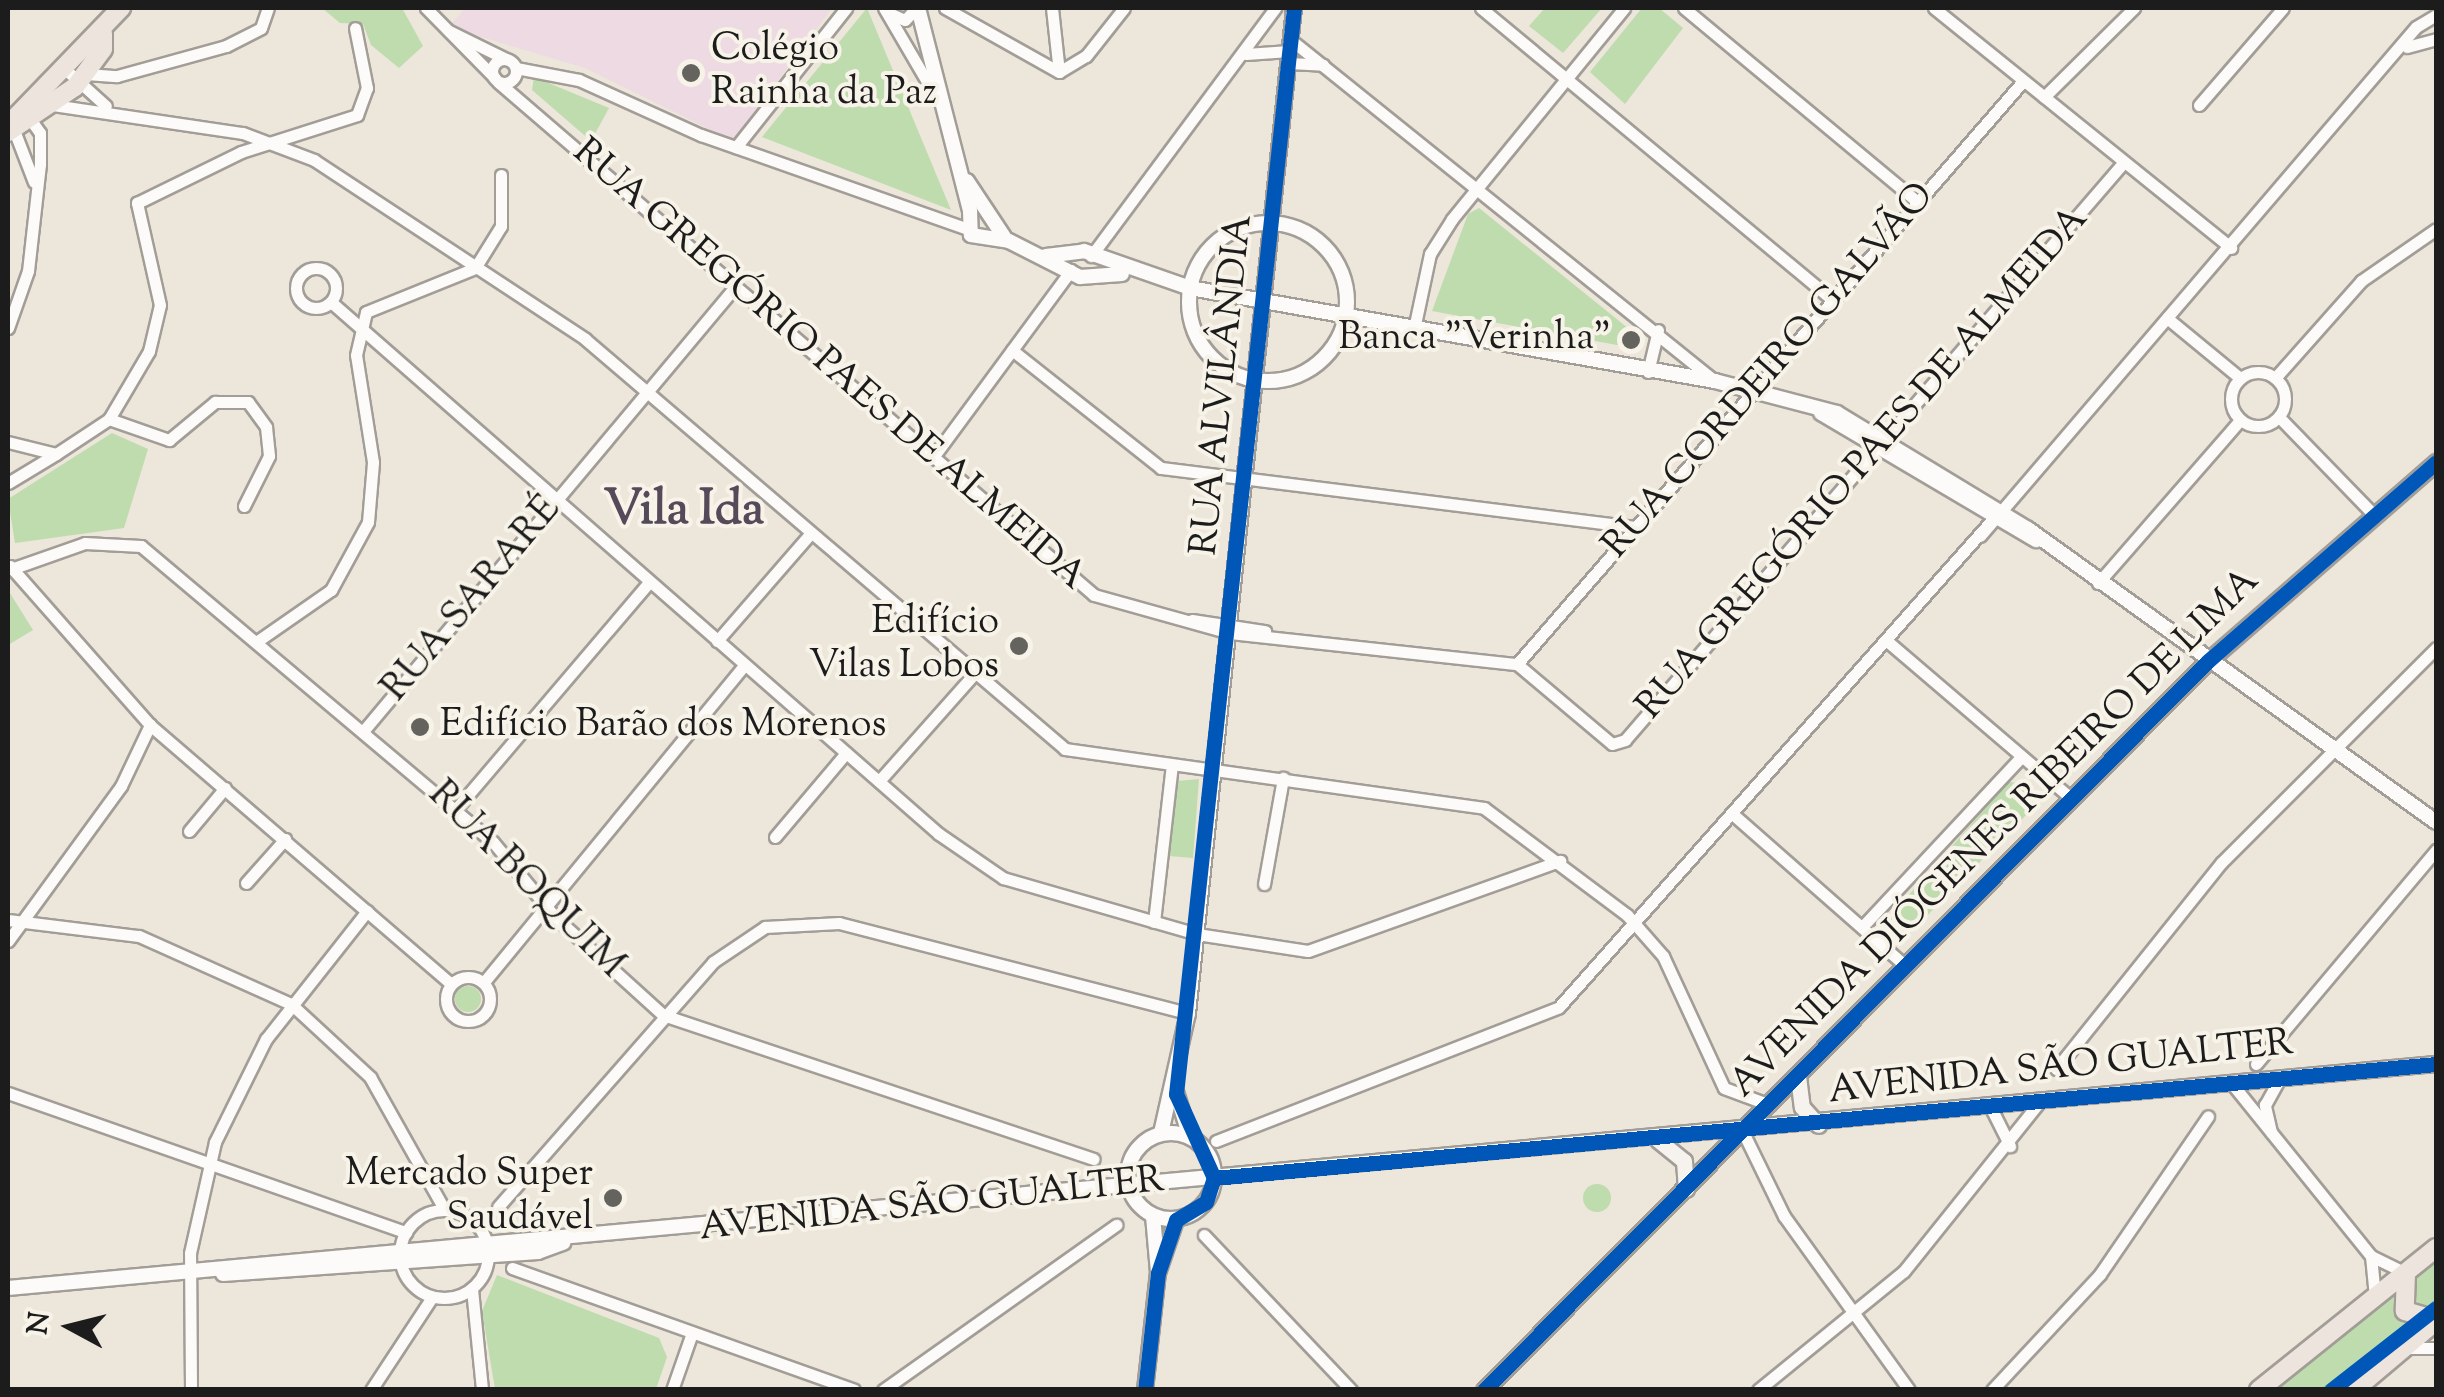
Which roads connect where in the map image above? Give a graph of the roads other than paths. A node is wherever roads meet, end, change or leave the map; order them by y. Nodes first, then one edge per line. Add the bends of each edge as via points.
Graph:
1 (121, 8) edge
2 (268, 8) edge
3 (426, 8) edge
4 (846, 8) edge
5 (932, 8) edge
6 (945, 8) edge
7 (1052, 8) edge
8 (1124, 8) edge
9 (1275, 8) edge
10 (1294, 8) edge
11 (1480, 8) edge
12 (1624, 8) edge
13 (1684, 8) edge
14 (1934, 8) edge
15 (2134, 8) edge
16 (2283, 8) edge
17 (885, 9) edge
18 (2436, 11) edge
19 (918, 12) edge
20 (355, 28) dead end
21 (446, 30) junction
22 (2436, 38) edge
23 (2406, 47) junction
24 (1290, 51) junction
25 (1246, 54) junction
26 (1323, 65) junction
27 (512, 69) junction
28 (75, 72) junction
29 (1059, 72) junction
30 (1565, 78) junction
31 (497, 80) junction
32 (2023, 81) junction
33 (932, 90) junction
34 (2044, 97) junction
35 (2199, 105) dead end
36 (54, 106) junction
37 (110, 108) junction
38 (532, 109) junction
39 (19, 120) edge
40 (280, 142) junction
41 (736, 147) junction
42 (2123, 163) junction
43 (500, 174) dead end
44 (1475, 185) junction
45 (35, 191) junction
46 (1918, 202) junction
47 (977, 221) junction
48 (1276, 222) junction
49 (2436, 229) edge
50 (2232, 248) junction
51 (1081, 264) junction
52 (475, 268) junction
53 (735, 287) junction
54 (1190, 288) junction
55 (1833, 300) junction
56 (332, 302) dead end
57 (1268, 302) junction
58 (1346, 316) junction
59 (2167, 318) junction
60 (8, 328) edge
61 (360, 328) junction
62 (1414, 330) junction
63 (1658, 330) junction
64 (1012, 350) junction
65 (1648, 372) junction
66 (2240, 378) junction
67 (2275, 378) junction
68 (1715, 380) junction
69 (1259, 381) junction
70 (650, 391) junction
71 (1755, 391) junction
72 (2279, 417) junction
73 (109, 418) junction
74 (2240, 420) junction
75 (8, 442) edge
76 (1883, 443) junction
77 (56, 454) junction
78 (934, 456) junction
79 (2436, 462) edge
80 (1247, 478) junction
81 (8, 483) edge
82 (558, 498) junction
83 (244, 506) dead end
84 (2373, 514) junction
85 (1996, 518) junction
86 (1635, 527) junction
87 (812, 533) junction
88 (9, 566) edge
89 (649, 582) junction
90 (2098, 583) junction
91 (1231, 626) junction
92 (260, 640) junction
93 (717, 640) junction
94 (1887, 642) junction
95 (2436, 648) edge
96 (2208, 661) junction
97 (1517, 664) junction
98 (744, 665) junction
99 (974, 674) junction
100 (150, 725) junction
101 (365, 729) junction
102 (2330, 745) junction
103 (846, 752) junction
104 (2021, 757) junction
105 (1172, 766) junction
106 (1216, 770) junction
107 (1283, 778) junction
108 (879, 781) junction
109 (225, 788) junction
110 (2072, 798) junction
111 (456, 810) junction
112 (1736, 817) junction
113 (2436, 822) edge
114 (189, 830) dead end
115 (774, 837) dead end
116 (285, 839) junction
117 (2436, 850) edge
118 (1560, 861) junction
119 (246, 883) dead end
120 (1264, 884) dead end
121 (545, 906) junction
122 (367, 911) junction
123 (14, 921) edge
124 (1154, 922) junction
125 (1862, 927) junction
126 (1638, 928) junction
127 (1197, 934) junction
128 (8, 941) edge
129 (1907, 966) junction
130 (484, 982) junction
131 (451, 984) junction
132 (291, 1004) junction
133 (1188, 1013) junction
134 (663, 1014) junction
135 (2256, 1064) dead end
136 (2436, 1064) edge
137 (2056, 1069) dead end
138 (1798, 1076) junction
139 (2279, 1080) junction
140 (2233, 1085) junction
141 (8, 1093) edge
142 (1176, 1094) junction
143 (2040, 1101) junction
144 (1770, 1105) junction
145 (1990, 1106) junction
146 (2208, 1116) dead end
147 (1818, 1125) junction
148 (1743, 1132) junction
149 (1161, 1134) junction
150 (2273, 1136) junction
151 (1190, 1137) junction
152 (1216, 1140) dead end
153 (1658, 1140) junction
154 (2010, 1146) junction
155 (1094, 1159) dead end
156 (208, 1163) junction
157 (1214, 1178) junction
158 (1128, 1186) junction
159 (1686, 1189) junction
160 (498, 1206) dead end
161 (444, 1210) junction
162 (1153, 1216) junction
163 (1176, 1220) junction
164 (1116, 1225) dead end
165 (406, 1232) junction
166 (1204, 1235) dead end
167 (2436, 1248) edge
168 (488, 1250) junction
169 (2371, 1256) junction
170 (400, 1257) junction
171 (512, 1268) dead end
172 (1158, 1272) junction
173 (2406, 1273) junction
174 (190, 1275) junction
175 (472, 1289) junction
176 (11, 1291) edge
177 (2375, 1297) junction
178 (438, 1298) junction
179 (1852, 1315) junction
180 (476, 1317) junction
181 (2436, 1320) edge
182 (692, 1333) junction
183 (2436, 1348) edge
184 (2403, 1349) junction
185 (191, 1390) edge
186 (372, 1390) edge
187 (482, 1390) edge
188 (672, 1390) edge
189 (854, 1390) edge
190 (884, 1390) edge
191 (1145, 1390) edge
192 (1350, 1390) edge
193 (1484, 1390) edge
194 (1758, 1390) edge
195 (1908, 1390) edge
196 (1992, 1390) edge
197 (2259, 1390) edge
198 (2354, 1390) edge

1 - 28 main road
2 - 28 street via 261,28 226,46 106,78
3 - 21 street, RUA GREGÓRIO PAES DE ALMEIDA
4 - 41 street
5 - 19 street
6 - 29 street
7 - 29 street
8 - 29 street via 1086,56
9 - 25 street
10 - 24 street, RUA ALVILÂNDIA
11 - 30 street
12 - 30 street
13 - 46 street
14 - 32 street
15 - 34 street
16 - 35 street
17 - 19 street via 905,20
17 - 33 street
18 - 23 street
19 - 33 street
20 - 40 street via 367,78 362,106 340,125
21 - 27 street, RUA GREGÓRIO PAES DE ALMEIDA
21 - 31 street, RUA GREGÓRIO PAES DE ALMEIDA
22 - 23 street
23 - 50 street
24 - 25 street
24 - 26 street
24 - 26 street
24 - 48 street, RUA ALVILÂNDIA
25 - 51 street
26 - 44 street
27 - 31 street
27 - 31 street via 494,65
27 - 38 street, RUA GREGÓRIO PAES DE ALMEIDA
27 - 41 street via 580,80
28 - 36 main road
28 - 37 street
28 - 39 main road
30 - 44 street
30 - 55 street
31 - 38 street, RUA GREGÓRIO PAES DE ALMEIDA
32 - 34 street
32 - 46 street, RUA CORDEIRO GALVÃO
33 - 47 street
34 - 42 street
36 - 37 street
36 - 39 main road
37 - 40 street
38 - 53 street, RUA GREGÓRIO PAES DE ALMEIDA
39 - 45 street
39 - 45 street
40 - 52 street
40 - 73 street via 137,203 160,305 148,351
41 - 47 street via 931,215
42 - 50 street
42 - 76 street, RUA GREGÓRIO PAES DE ALMEIDA
43 - 52 street via 501,226
44 - 62 street via 1430,254
44 - 63 street
45 - 60 street via 28,271
46 - 55 street, RUA CORDEIRO GALVÃO
47 - 51 street via 1046,256
48 - 54 street via 1220,238
48 - 57 street, RUA ALVILÂNDIA
48 - 58 street via 1327,248 1342,273
49 - 67 street via 2361,281
50 - 59 street
51 - 54 street
51 - 64 street
52 - 61 street via 384,298
52 - 70 street
53 - 70 street, RUA SARARÉ
53 - 78 street, RUA GREGÓRIO PAES DE ALMEIDA
54 - 57 street
54 - 69 street via 1204,349
55 - 71 street, RUA CORDEIRO GALVÃO
56 - 61 street
57 - 58 street
57 - 69 street, RUA ALVILÂNDIA
58 - 62 street
58 - 69 street via 1324,358 1294,376
59 - 66 street
59 - 85 street
61 - 82 street
61 - 92 street via 356,371 374,483 368,522 331,590
62 - 65 street
63 - 65 street
63 - 68 street
64 - 78 street
64 - 80 street via 1150,464
65 - 68 street
66 - 67 street
66 - 74 street via 2230,399
67 - 72 street via 2284,392
68 - 71 street
69 - 80 street, RUA ALVILÂNDIA
70 - 82 street, RUA SARARÉ
70 - 87 street
71 - 76 street
71 - 86 street, RUA CORDEIRO GALVÃO
72 - 74 street via 2260,427
72 - 84 street
73 - 77 street
73 - 83 street via 169,440 215,402 248,402 266,427 269,456
74 - 90 street
75 - 77 street
76 - 85 street
76 - 97 street, RUA GREGÓRIO PAES DE ALMEIDA via 1625,740 1604,740
77 - 81 street
78 - 91 street, RUA GREGÓRIO PAES DE ALMEIDA via 1094,595
79 - 84 main road, AVENIDA DIÓGENES RIBEIRO DE LIMA
80 - 86 street
80 - 91 street, RUA ALVILÂNDIA
82 - 89 street
82 - 101 street, RUA SARARÉ
84 - 96 main road, AVENIDA DIÓGENES RIBEIRO DE LIMA
85 - 90 street
85 - 94 street
86 - 97 street, RUA CORDEIRO GALVÃO
87 - 93 street
87 - 99 street
88 - 92 street, RUA BOQUIM via 85,542 142,546
88 - 100 street
89 - 93 street
89 - 111 street
90 - 96 street
91 - 97 street, RUA GREGÓRIO PAES DE ALMEIDA
91 - 106 street, RUA ALVILÂNDIA
92 - 101 street, RUA BOQUIM
93 - 98 street
94 - 104 street
94 - 112 street
95 - 102 street
96 - 102 street
96 - 110 main road, AVENIDA DIÓGENES RIBEIRO DE LIMA
98 - 103 street
98 - 121 street
99 - 105 street via 1066,749
99 - 108 street
100 - 109 street
100 - 123 street via 121,786
101 - 111 street, RUA BOQUIM
102 - 113 street
102 - 137 street via 2161,932
103 - 108 street
103 - 115 street
104 - 110 street
104 - 125 street
105 - 106 street
105 - 124 street
106 - 107 street
106 - 127 street, RUA ALVILÂNDIA
107 - 118 street via 1468,802
107 - 120 street
108 - 124 street via 1003,878
109 - 114 street
109 - 116 street
110 - 129 main road, AVENIDA DIÓGENES RIBEIRO DE LIMA
111 - 121 street, RUA BOQUIM via 517,865
112 - 125 street
112 - 126 street
116 - 119 street
116 - 122 street
117 - 135 street
118 - 126 street
118 - 127 street via 1330,949 1289,951
121 - 130 street
121 - 134 street, RUA BOQUIM
122 - 131 street
122 - 132 street
123 - 128 street
123 - 132 street via 139,936
124 - 127 street
125 - 129 street
126 - 144 street via 1663,956 1724,1088
126 - 152 street via 1548,1012
127 - 133 street, RUA ALVILÂNDIA
129 - 138 main road, AVENIDA DIÓGENES RIBEIRO DE LIMA
130 - 131 street via 470,976
130 - 131 street via 490,1004 474,1021 452,1014
132 - 156 street via 245,1076
132 - 161 street via 380,1092
133 - 134 street via 800,920 738,939
133 - 142 street, RUA ALVILÂNDIA
134 - 155 street, RUA BOQUIM
134 - 160 street
136 - 139 street, AVENIDA SÃO GUALTER
138 - 144 main road, AVENIDA DIÓGENES RIBEIRO DE LIMA
138 - 147 main road via 1802,1107
139 - 140 street, AVENIDA SÃO GUALTER
139 - 150 street via 2265,1105
140 - 143 street, AVENIDA SÃO GUALTER
140 - 150 street
141 - 156 street
142 - 149 street
142 - 151 street
143 - 145 street, AVENIDA SÃO GUALTER
143 - 154 street
144 - 148 main road, AVENIDA DIÓGENES RIBEIRO DE LIMA
145 - 147 street, AVENIDA SÃO GUALTER
145 - 154 street
146 - 196 street via 2100,1274
147 - 148 street, AVENIDA SÃO GUALTER
148 - 153 street, AVENIDA SÃO GUALTER
148 - 159 main road, AVENIDA DIÓGENES RIBEIRO DE LIMA
148 - 179 street via 1784,1216
149 - 151 street
149 - 158 street via 1134,1153
150 - 169 street
151 - 157 street
153 - 157 street, AVENIDA SÃO GUALTER
153 - 159 main road via 1684,1161
154 - 179 street via 1904,1271
156 - 165 street
156 - 174 street
157 - 158 street, AVENIDA SÃO GUALTER
157 - 163 street via 1206,1202
158 - 162 street
158 - 168 street, AVENIDA SÃO GUALTER
159 - 193 main road, AVENIDA DIÓGENES RIBEIRO DE LIMA
161 - 165 street
161 - 168 street via 474,1222
162 - 163 street
162 - 172 street
163 - 172 street
164 - 190 street
165 - 170 street
166 - 192 street
167 - 173 main road
168 - 170 street, AVENIDA SÃO GUALTER
168 - 175 street
169 - 173 street
169 - 177 street
170 - 174 street, AVENIDA SÃO GUALTER
170 - 178 street
171 - 182 street
172 - 191 street
173 - 177 main road
173 - 181 main road via 2406,1311
174 - 176 street, AVENIDA SÃO GUALTER
174 - 185 street
175 - 178 street
175 - 180 street
177 - 197 main road
178 - 180 street
178 - 186 street
179 - 194 street
179 - 195 street
180 - 187 street
181 - 184 main road
182 - 188 street
182 - 189 street
183 - 184 street
184 - 198 main road

